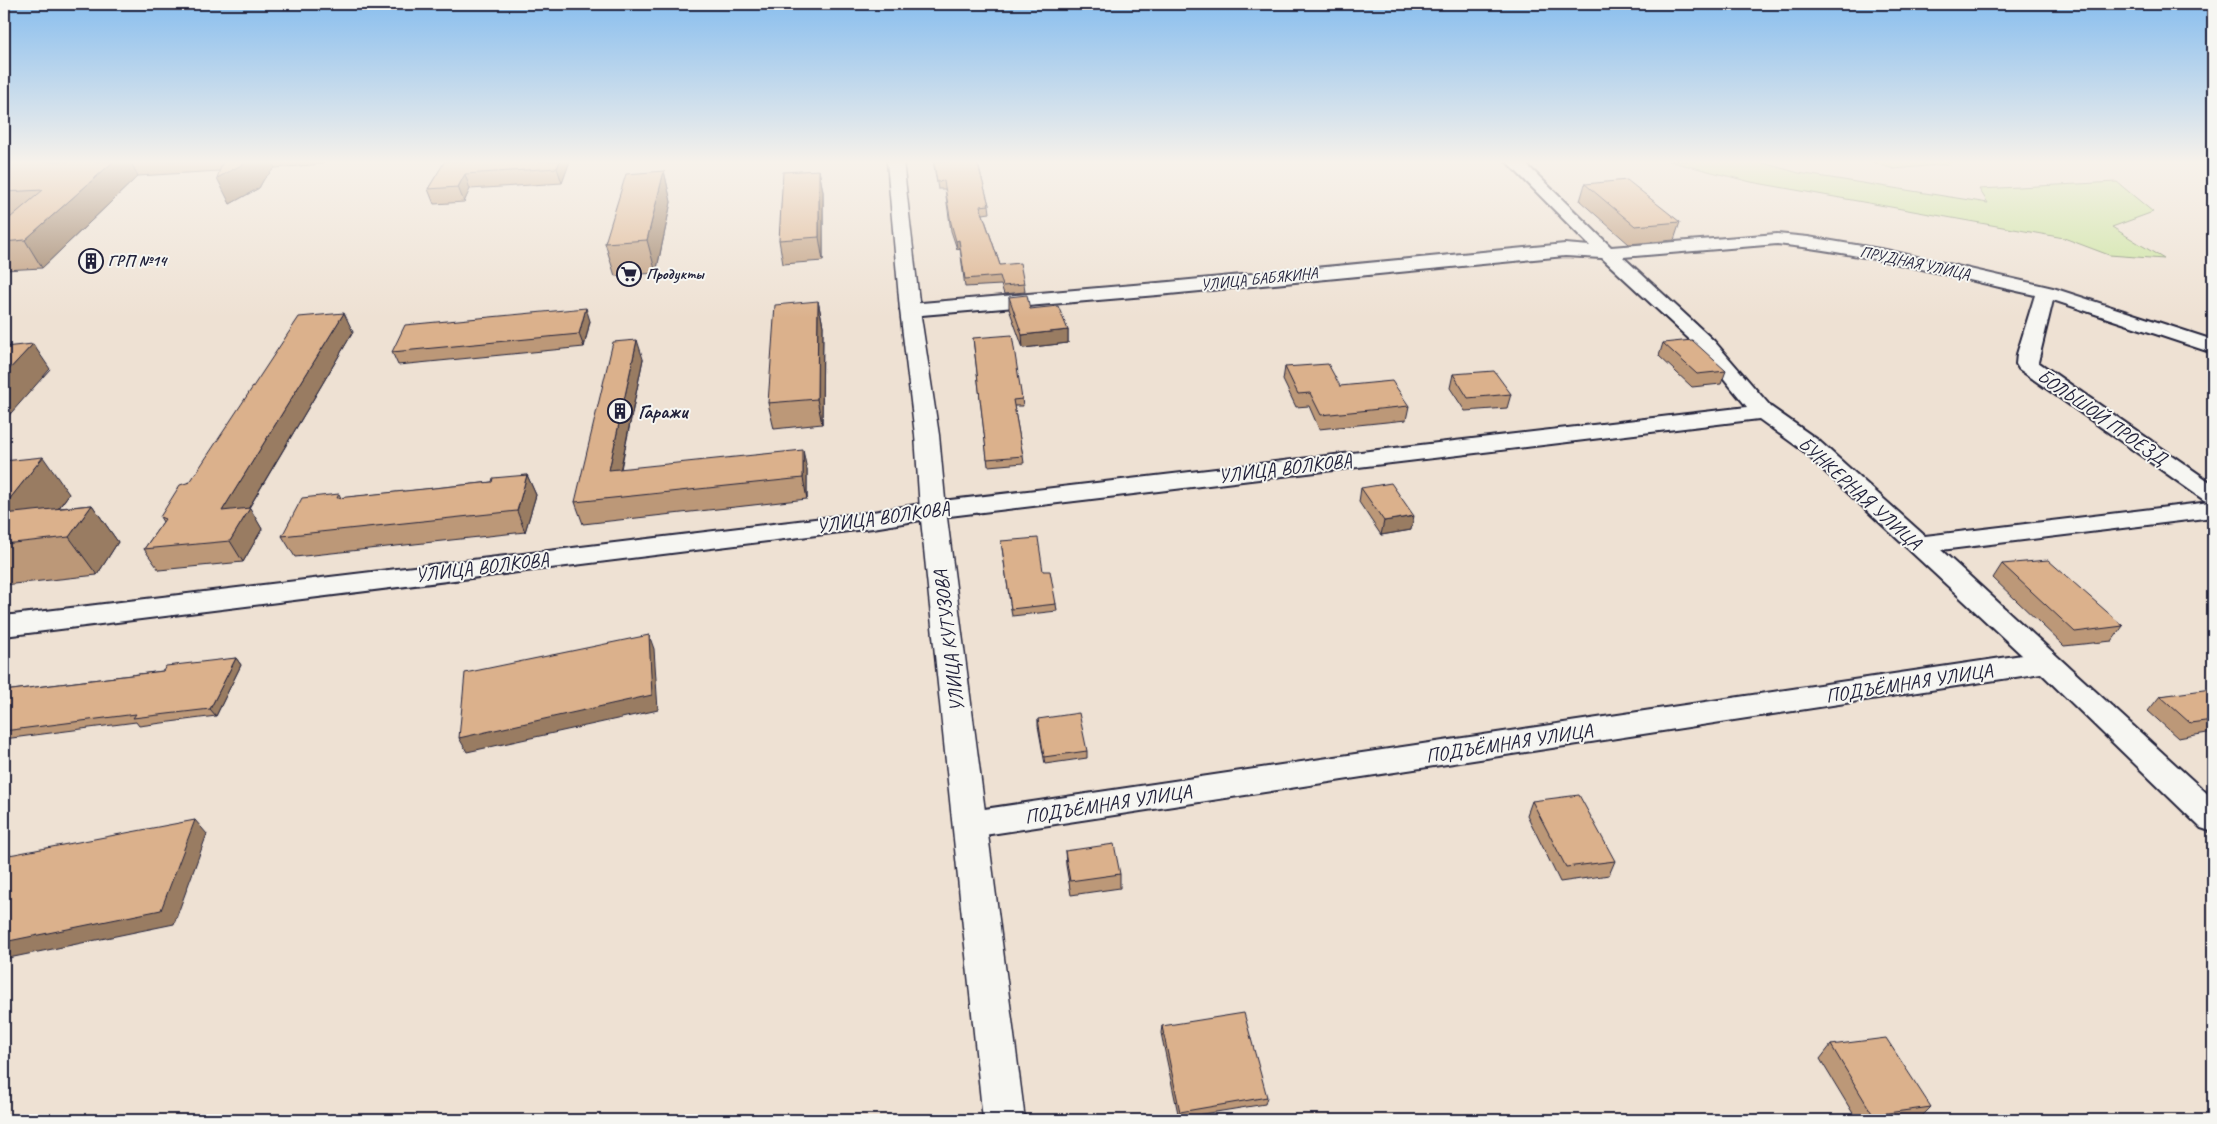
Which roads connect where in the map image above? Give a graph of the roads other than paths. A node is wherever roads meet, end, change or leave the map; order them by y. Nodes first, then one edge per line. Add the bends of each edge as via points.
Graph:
1 (900, 213) edge
2 (1567, 213) edge
3 (1607, 253) junction
4 (2046, 292) junction
5 (910, 310) junction
6 (2213, 347) edge
7 (1763, 412) junction
8 (2213, 496) edge
9 (2213, 509) edge
10 (933, 510) junction
11 (1917, 545) junction
12 (4, 626) edge
13 (2047, 662) junction
14 (2213, 819) edge
15 (971, 824) junction
16 (1004, 1120) edge

1 - 5 main road, УЛИЦА КУТУЗОВА
2 - 3 street, БУНКЕРНАЯ УЛИЦА
3 - 4 street, ПРУДНАЯ УЛИЦА via 1778,239 1886,256
3 - 5 street, УЛИЦА БАБЯКИНА via 1565,250
3 - 7 street, БУНКЕРНАЯ УЛИЦА via 1707,345
4 - 6 street, ПРУДНАЯ УЛИЦА
4 - 8 street, БОЛЬШОЙ ПРОЕЗД via 2027,364
5 - 10 main road, УЛИЦА КУТУЗОВА via 927,435
7 - 10 street, УЛИЦА ВОЛКОВА
7 - 11 street, БУНКЕРНАЯ УЛИЦА via 1810,445
9 - 11 street
10 - 12 street, УЛИЦА ВОЛКОВА
10 - 15 main road, УЛИЦА КУТУЗОВА
11 - 13 street, БУНКЕРНАЯ УЛИЦА
13 - 14 street, БУНКЕРНАЯ УЛИЦА
13 - 15 street, ПОДЪЁМНАЯ УЛИЦА
15 - 16 main road, УЛИЦА КУТУЗОВА

